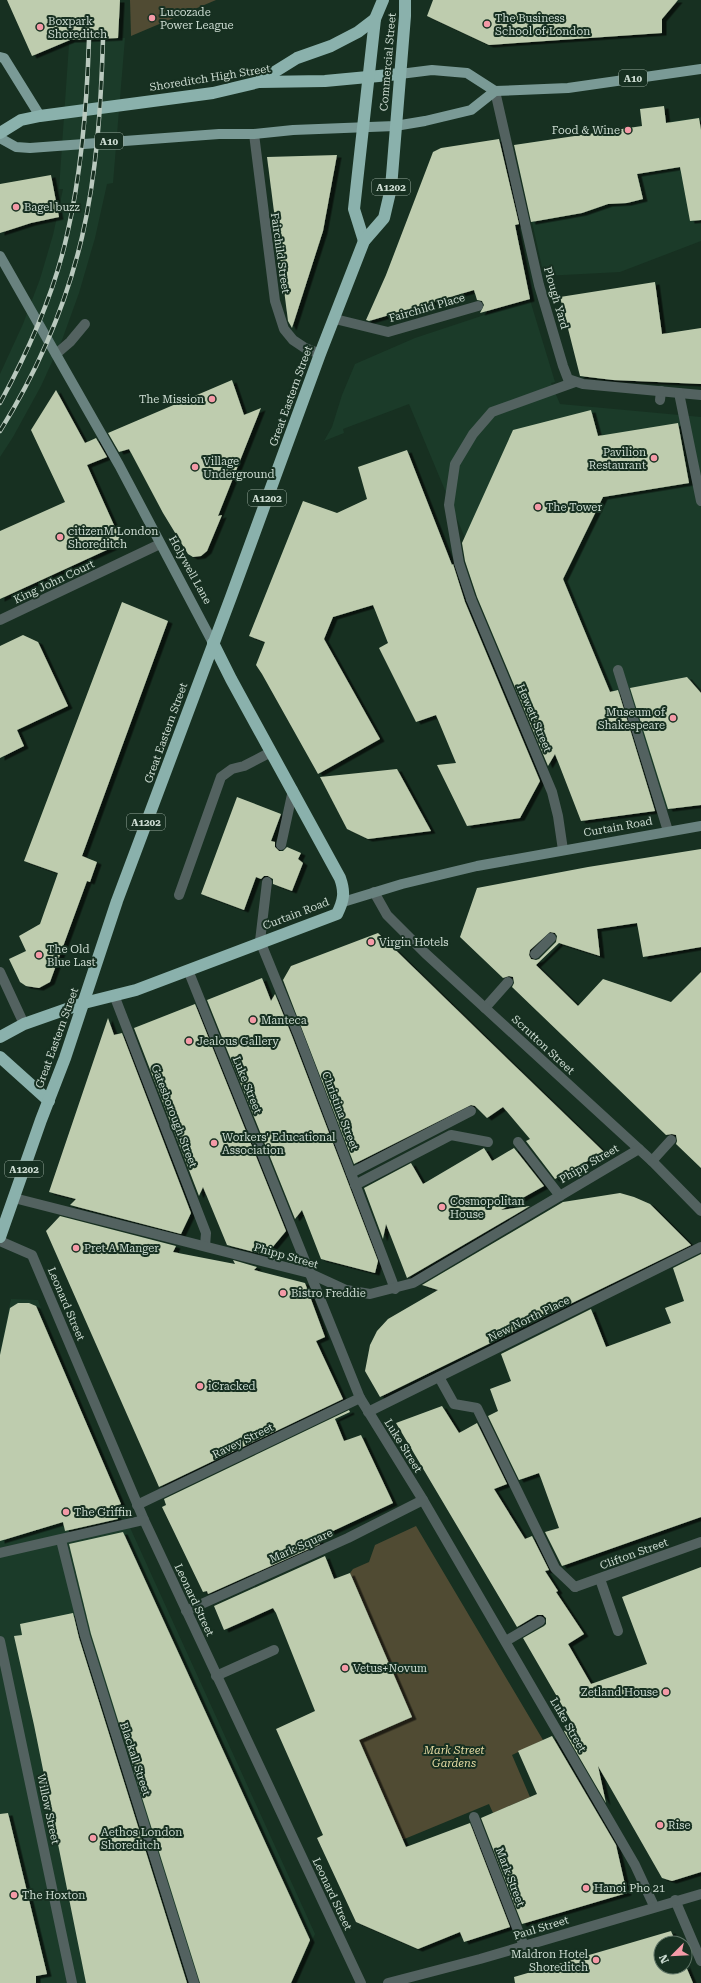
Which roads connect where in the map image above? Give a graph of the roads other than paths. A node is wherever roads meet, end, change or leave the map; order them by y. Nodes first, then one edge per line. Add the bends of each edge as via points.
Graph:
1 (383, 0) edge
2 (405, 0) edge
3 (375, 19) junction
4 (0, 57) edge
5 (701, 69) edge
6 (400, 74) junction
7 (369, 77) junction
8 (259, 82) junction
9 (495, 92) junction
10 (40, 116) junction
11 (396, 126) junction
12 (362, 128) junction
13 (0, 133) edge
14 (254, 134) junction
15 (0, 138) edge
16 (364, 240) junction
17 (0, 256) edge
18 (478, 306) dead end
19 (335, 319) junction
20 (85, 324) dead end
21 (56, 354) junction
22 (320, 354) junction
23 (575, 382) junction
24 (679, 393) junction
25 (701, 395) edge
26 (701, 501) edge
27 (160, 544) junction
28 (0, 620) edge
29 (213, 643) junction
30 (618, 670) dead end
31 (271, 752) junction
32 (293, 790) junction
33 (701, 826) edge
34 (668, 831) junction
35 (281, 845) dead end
36 (563, 850) junction
37 (267, 882) dead end
38 (374, 892) junction
39 (179, 895) dead end
40 (343, 902) junction
41 (551, 938) dead end
42 (260, 942) junction
43 (535, 954) dead end
44 (188, 970) junction
45 (0, 972) edge
46 (508, 982) dead end
47 (114, 995) junction
48 (84, 1003) junction
49 (485, 1008) junction
50 (24, 1024) junction
51 (0, 1037) edge
52 (0, 1057) edge
53 (49, 1100) junction
54 (471, 1111) dead end
55 (671, 1140) dead end
56 (488, 1142) dead end
57 (518, 1142) dead end
58 (638, 1149) junction
59 (652, 1162) junction
60 (351, 1173) junction
61 (355, 1185) junction
62 (560, 1196) junction
63 (14, 1198) junction
64 (701, 1211) edge
65 (0, 1237) edge
66 (0, 1241) edge
67 (204, 1246) junction
68 (701, 1247) edge
69 (309, 1273) junction
70 (395, 1289) junction
71 (439, 1377) junction
72 (360, 1398) junction
73 (368, 1412) junction
74 (423, 1500) junction
75 (138, 1505) junction
76 (144, 1520) junction
77 (61, 1540) junction
78 (701, 1542) edge
79 (0, 1553) edge
80 (600, 1579) junction
81 (186, 1611) junction
82 (540, 1621) dead end
83 (618, 1631) dead end
84 (0, 1641) edge
85 (506, 1641) junction
86 (274, 1650) dead end
87 (216, 1676) junction
88 (474, 1817) dead end
89 (701, 1894) edge
90 (675, 1900) junction
91 (654, 1906) junction
92 (524, 1946) junction
93 (701, 1961) edge
94 (72, 1983) edge
95 (194, 1983) edge
96 (360, 1983) edge
97 (388, 1983) edge

1 - 3 highway, Commercial Street / A1202
2 - 6 highway, Commercial Street / A1202
3 - 7 highway, Commercial Street / A1202
3 - 8 highway, A1202 via 358,32 331,46 297,58
4 - 10 main road via 4,58
5 - 9 main road, A10 via 568,88
6 - 7 highway, Shoreditch High Street
6 - 9 main road, Shoreditch High Street via 432,70 467,72
6 - 11 highway, Commercial Street / A1202
7 - 8 highway, Shoreditch High Street
7 - 12 highway, Commercial Street / A1202
8 - 10 highway, Shoreditch High Street via 214,93
9 - 11 main road, A10 via 471,110 425,122
9 - 23 street, Plough Yard via 539,285 563,366 568,379
10 - 13 highway, Shoreditch High Street via 21,120
11 - 12 main road, A10
11 - 16 highway, Great Eastern Street / A1202 via 388,204 384,218
12 - 14 main road, A10
12 - 16 highway, A1202 via 354,209
14 - 15 main road, A10 via 30,148 16,147
14 - 22 street, Fairchild Street via 275,301 284,329 305,348
16 - 19 highway, Great Eastern Street / A1202
17 - 21 street, Holywell Lane
18 - 19 street, Fairchild Place via 388,332
19 - 22 highway, Great Eastern Street / A1202
20 - 21 street
21 - 27 street, Holywell Lane
22 - 29 highway, Great Eastern Street / A1202
23 - 24 street via 660,395
23 - 36 street, Hewett Street via 492,412 473,434 455,464 449,505 459,563 471,599 552,792
24 - 25 street
24 - 26 street
27 - 28 street, King John Court
27 - 29 street, Holywell Lane
29 - 31 highway, Holywell Lane
29 - 48 highway, Great Eastern Street / A1202 via 117,901
30 - 34 street
31 - 32 highway, Holywell Lane
31 - 39 street via 244,766 232,769 221,777
32 - 35 street
32 - 40 highway, Holywell Lane via 340,878 344,890
33 - 34 street, Curtain Road
34 - 36 street, Curtain Road
36 - 38 street, Curtain Road via 477,866
37 - 42 street
38 - 40 street, Curtain Road
38 - 49 street, Scrutton Street via 387,915
40 - 42 highway, Curtain Road via 337,914
41 - 43 street
42 - 44 highway, Curtain Road
42 - 60 street, Christina Street
44 - 47 highway, Curtain Road via 136,990
44 - 69 street, Luke Street
45 - 50 street
46 - 49 street
47 - 48 highway, Curtain Road
47 - 67 street, Gatesborough Street via 206,1233
48 - 50 highway, Curtain Road
48 - 53 highway, Great Eastern Street / A1202
49 - 58 street, Scrutton Street
50 - 51 highway, Curtain Road
52 - 53 highway
53 - 63 highway, Great Eastern Street / A1202
54 - 60 street
55 - 59 street
56 - 61 street via 451,1135
57 - 62 street
58 - 59 street, Scrutton Street
58 - 62 street, Phipp Street
59 - 64 street, Scrutton Street
60 - 61 street, Christina Street
61 - 70 street, Christina Street
62 - 70 street, Phipp Street via 413,1283
63 - 65 highway, Great Eastern Street / A1202
63 - 67 street, Phipp Street
66 - 75 street, Leonard Street via 32,1255
67 - 69 street, Phipp Street
68 - 71 street, New North Place
69 - 70 street, Phipp Street via 346,1290 370,1294
69 - 72 street, Luke Street
71 - 73 street, New North Place
71 - 80 street, Clifton Street via 454,1404 477,1408 555,1568 575,1587
72 - 73 street, Luke Street
72 - 75 street, Ravey Street
73 - 74 street, Luke Street
74 - 81 street, Mark Square via 348,1538
74 - 85 street, Luke Street
75 - 76 street, Leonard Street
76 - 77 street
76 - 81 street, Leonard Street
77 - 79 street
77 - 95 street, Blackall Street via 87,1643
78 - 80 street, Clifton Street
80 - 83 street
81 - 87 street, Leonard Street
82 - 85 street
84 - 94 street, Willow Street
85 - 91 street, Luke Street via 635,1866
86 - 87 street
87 - 96 street, Leonard Street
88 - 92 street, Mark Street
89 - 90 street, Paul Street
90 - 91 street, Paul Street
90 - 93 street
91 - 92 street, Paul Street
92 - 97 street, Paul Street

